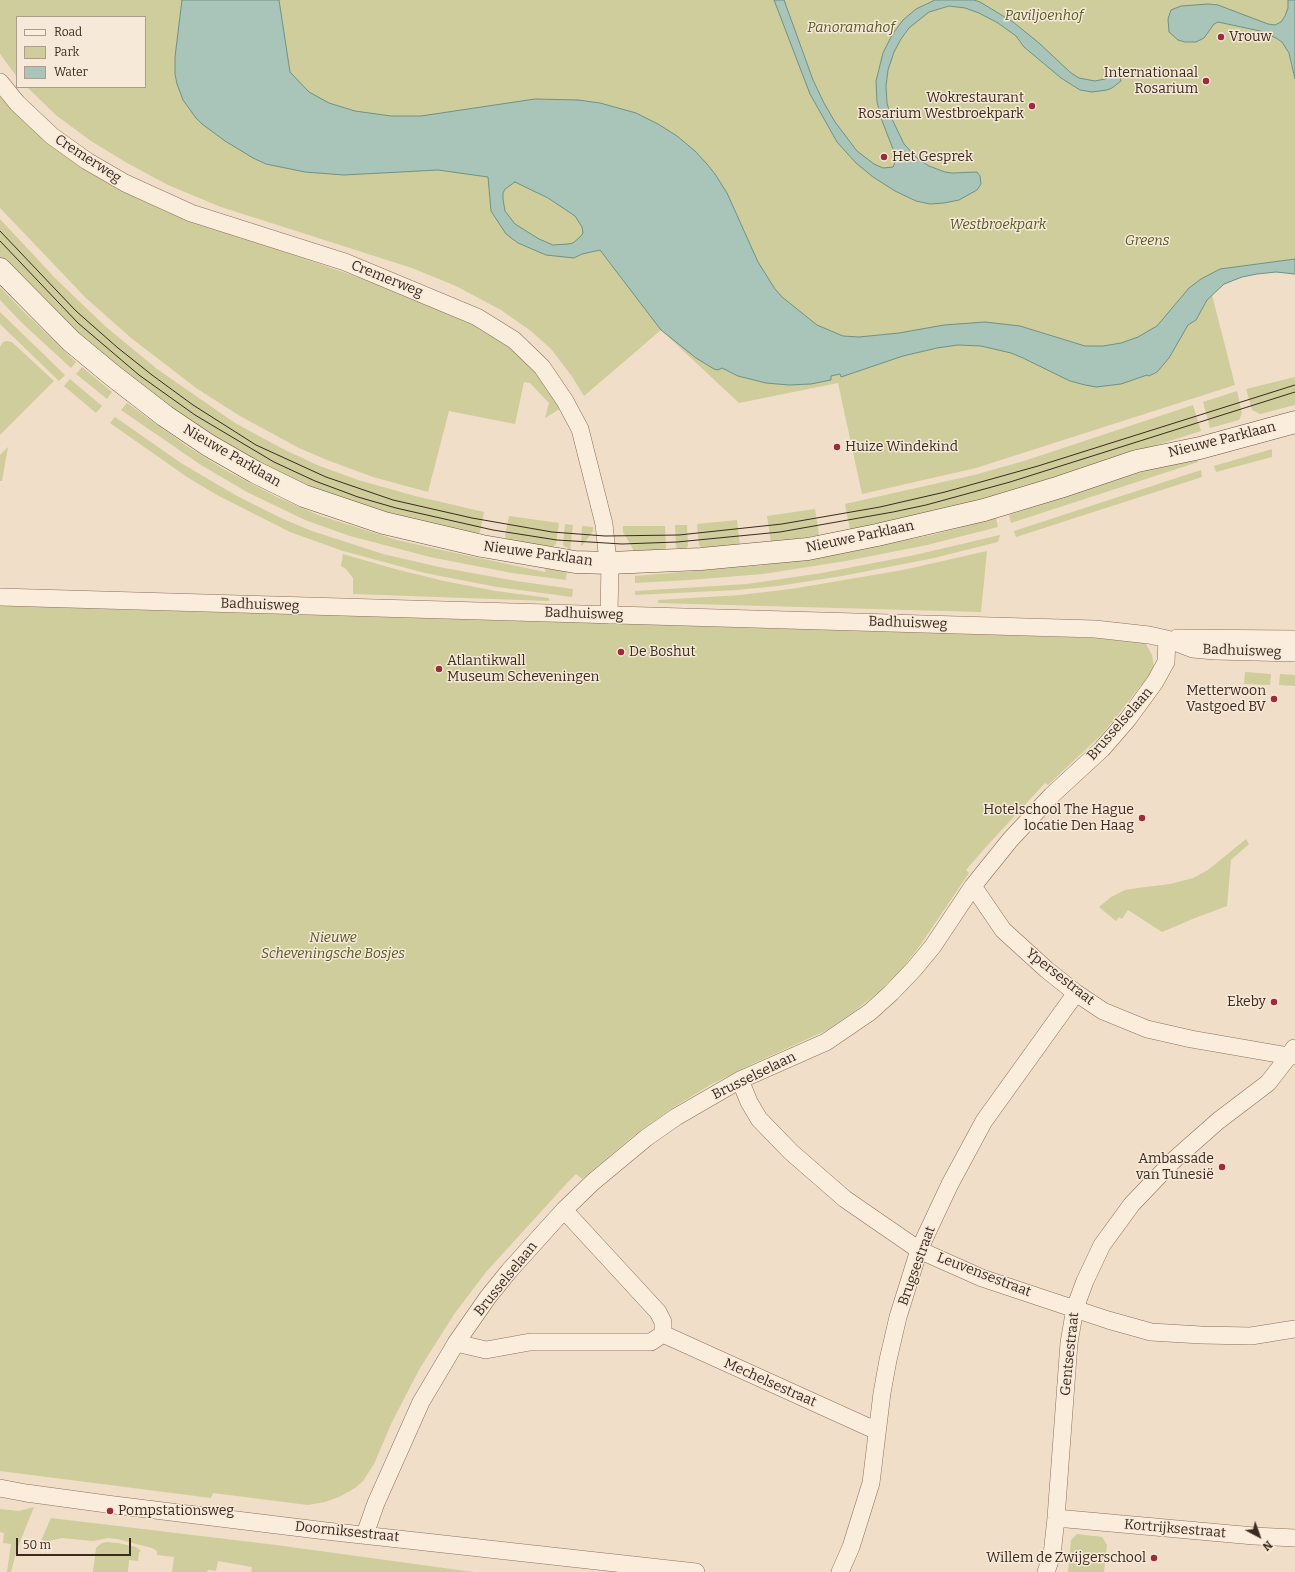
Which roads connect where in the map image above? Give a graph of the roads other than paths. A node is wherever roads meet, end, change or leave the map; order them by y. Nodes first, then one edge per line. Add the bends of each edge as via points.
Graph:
1 (0, 82) edge
2 (0, 269) edge
3 (1295, 409) edge
4 (1295, 422) edge
5 (1148, 457) junction
6 (610, 562) junction
7 (0, 597) edge
8 (609, 614) junction
9 (1167, 639) junction
10 (1295, 639) edge
11 (1295, 653) edge
12 (973, 886) junction
13 (1076, 993) junction
14 (1293, 1053) edge
15 (740, 1080) junction
16 (564, 1210) junction
17 (920, 1250) junction
18 (1075, 1308) junction
19 (1295, 1329) edge
20 (663, 1334) junction
21 (456, 1343) junction
22 (877, 1431) junction
23 (0, 1488) edge
24 (1056, 1518) junction
25 (365, 1534) junction
26 (1295, 1538) edge
27 (696, 1572) edge
28 (840, 1572) edge
29 (1046, 1572) edge

1 - 6 street, Cremerweg via 17,103 52,136 87,161 125,183 191,213 345,262 477,317 514,340 542,367 580,429 604,524
2 - 6 main road, Nieuwe Parklaan via 71,341 165,416 208,445 304,496 384,523 482,546 575,562
3 - 5 main road, Nieuwe Parklaan via 1205,434
4 - 5 main road, Nieuwe Parklaan via 1200,448
5 - 6 main road, Nieuwe Parklaan via 984,510 820,547 701,559
6 - 8 street, Cremerweg
7 - 8 street, Badhuisweg
8 - 9 street, Badhuisweg via 1095,629
9 - 10 street, Badhuisweg
9 - 11 street, Badhuisweg via 1193,648 1215,651
9 - 12 street, Brusselselaan via 1166,662 1128,719 1102,749 1052,795 1010,840
12 - 13 street, Ypersestraat via 1003,930
12 - 15 street, Brusselselaan via 933,946 914,969 870,1012 826,1042
13 - 14 street, Ypersestraat via 1103,1011 1147,1030 1191,1039
13 - 17 street, Brugsestraat via 984,1121 950,1184
14 - 18 street, Gentsestraat via 1268,1083 1218,1121 1175,1159 1132,1204 1102,1245
15 - 16 street, Brusselselaan via 676,1117 646,1138
15 - 17 street, Leuvensestraat via 748,1102 759,1119 791,1152 845,1199
16 - 20 street via 658,1312 664,1322
16 - 21 street, Brusselselaan via 509,1271
17 - 18 street, Leuvensestraat via 982,1278
17 - 22 street, Brugsestraat via 898,1317
18 - 19 street, Leuvensestraat via 1151,1332 1251,1336
18 - 24 street, Gentsestraat via 1069,1343
20 - 21 street via 651,1342 530,1342 486,1350
20 - 22 street, Mechelsestraat
21 - 25 street, Brusselselaan via 421,1402
22 - 28 street, Brugsestraat via 868,1494
23 - 25 street, Doorniksestraat via 114,1505
24 - 26 street, Kortrijksestraat
24 - 29 street, Gentsestraat via 1052,1555
25 - 27 street, Doorniksestraat

